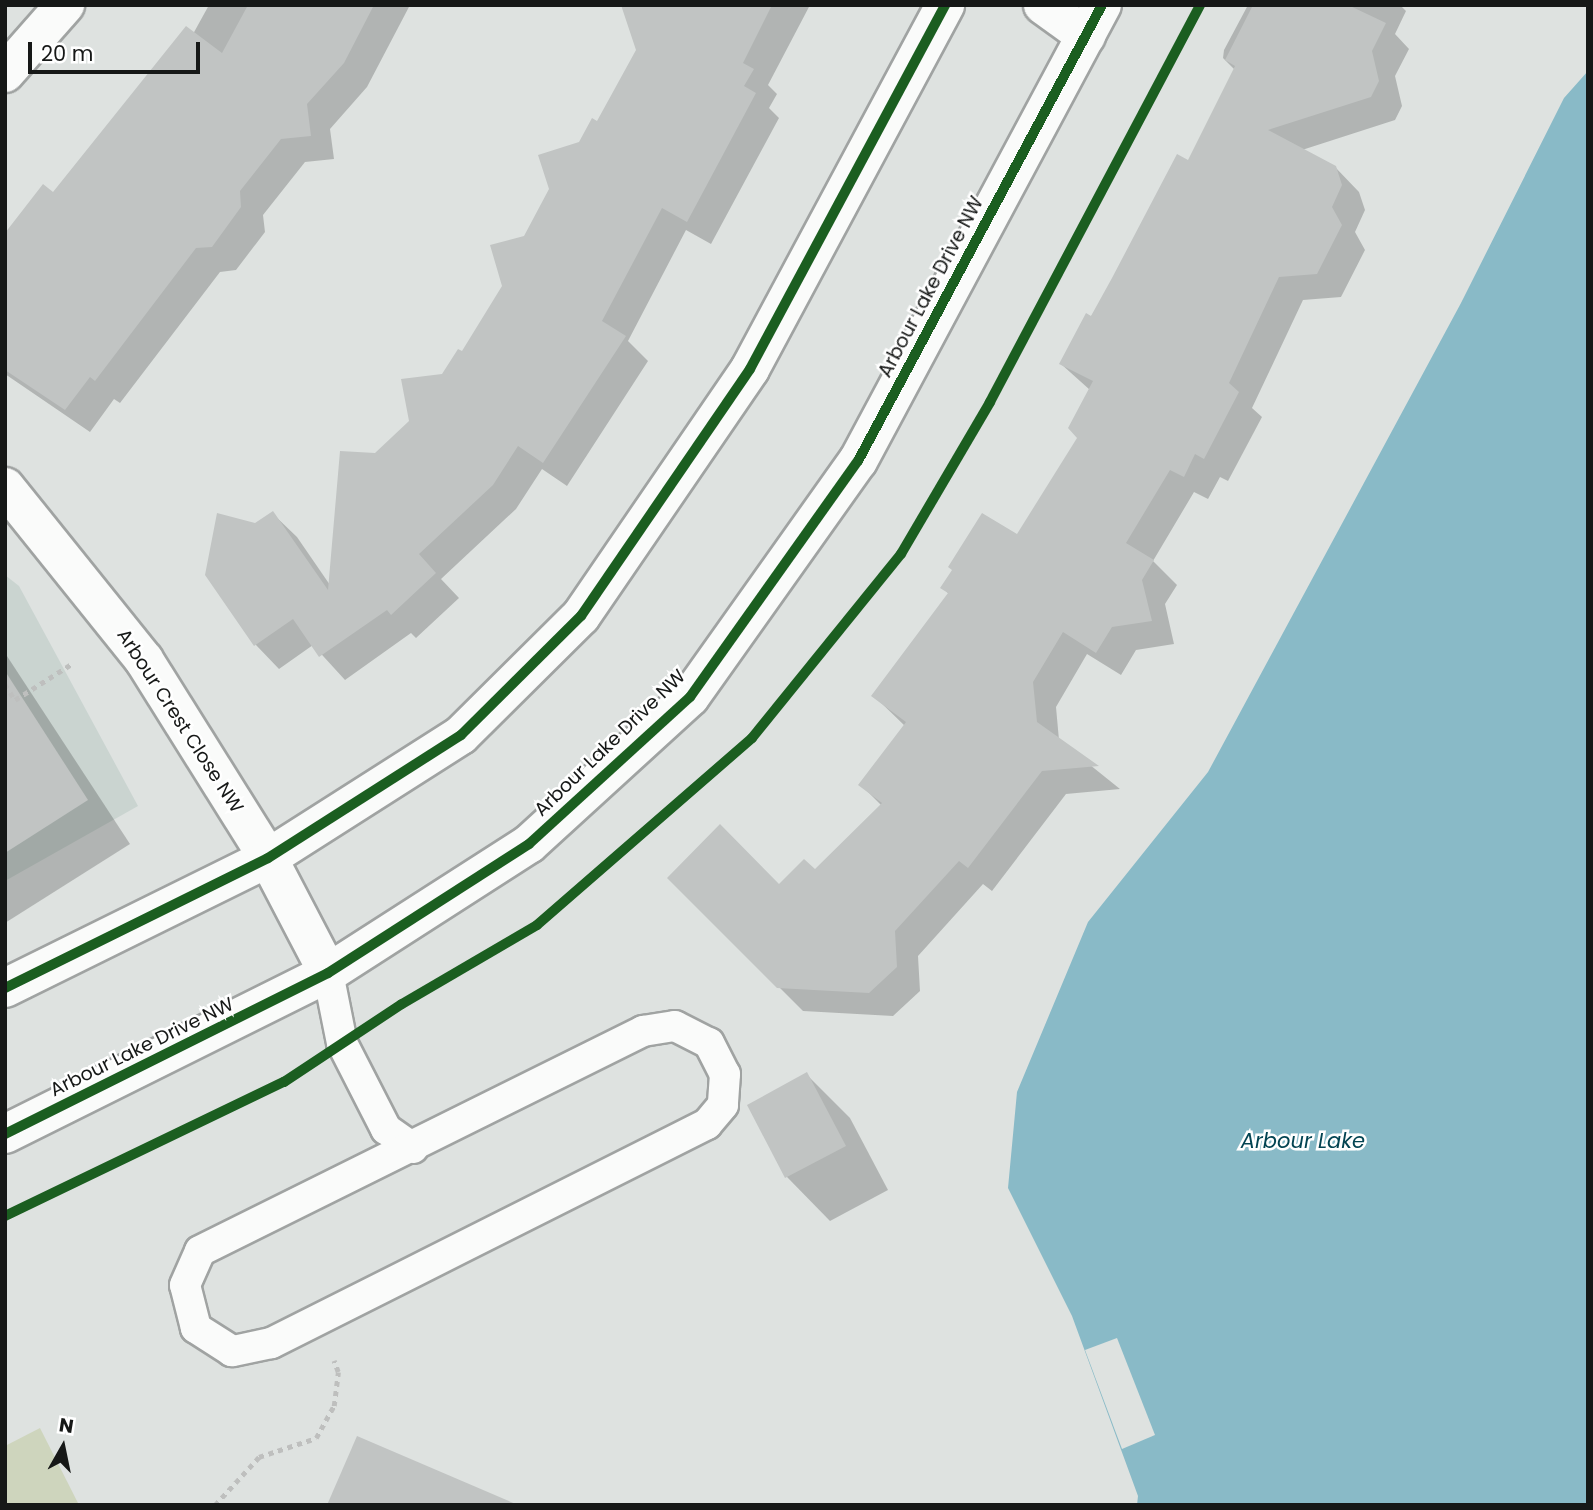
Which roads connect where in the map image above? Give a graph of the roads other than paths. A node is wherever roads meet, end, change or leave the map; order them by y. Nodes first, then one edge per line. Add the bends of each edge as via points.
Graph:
1 (65, 5) edge
2 (945, 5) edge
3 (1042, 5) edge
4 (1094, 21) edge
5 (5, 73) edge
6 (5, 486) edge
7 (268, 858) junction
8 (328, 973) junction
9 (5, 988) edge
10 (5, 1134) edge
11 (413, 1149) junction

1 - 5 street
2 - 7 street via 750,369 581,616 461,735
3 - 4 street, Arbour Lake Drive NW
4 - 8 street, Arbour Lake Drive NW via 858,461 690,698 529,844
6 - 7 street, Arbour Crest Close NW via 144,660
7 - 8 street, Arbour Crest Close NW
7 - 9 street
8 - 10 street, Arbour Lake Drive NW
8 - 11 lane via 342,1043 386,1129
11 - 11 lane via 200,1251 185,1285 196,1328 232,1351 271,1343 317,1321 707,1124 723,1105 725,1074 709,1043 675,1026 643,1031

